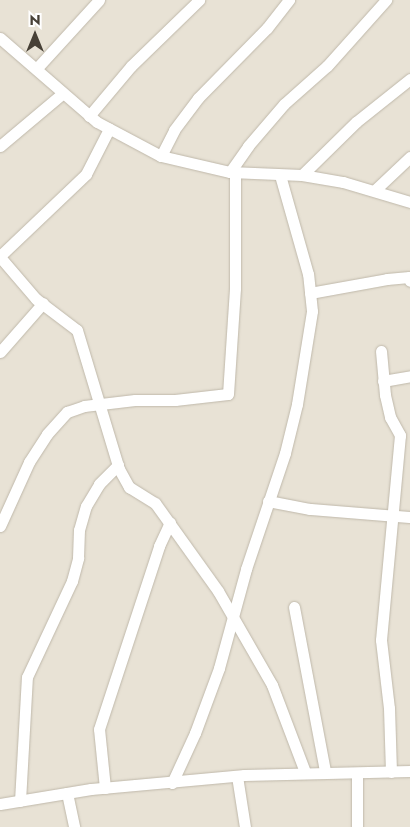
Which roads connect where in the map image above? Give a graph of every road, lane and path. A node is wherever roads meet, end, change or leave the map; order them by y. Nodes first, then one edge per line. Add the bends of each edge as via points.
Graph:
1 (99, 0) edge
2 (199, 0) edge
3 (289, 0) edge
4 (386, 0) edge
5 (0, 38) edge
6 (37, 68) junction
7 (410, 80) edge
8 (63, 93) junction
9 (89, 116) junction
10 (109, 129) junction
11 (0, 146) edge
12 (161, 156) junction
13 (410, 157) edge
14 (233, 172) junction
15 (280, 175) junction
16 (302, 175) junction
17 (375, 190) junction
18 (410, 202) edge
19 (0, 256) edge
20 (410, 281) edge
21 (310, 293) junction
22 (43, 303) junction
23 (381, 351) dead end
24 (0, 352) edge
25 (410, 376) edge
26 (383, 381) junction
27 (102, 404) junction
28 (118, 464) junction
29 (268, 500) junction
30 (391, 516) junction
31 (410, 518) edge
32 (170, 522) junction
33 (0, 526) edge
34 (294, 607) dead end
35 (233, 616) junction
36 (410, 771) edge
37 (305, 772) junction
38 (325, 772) junction
39 (391, 772) junction
40 (357, 773) junction
41 (237, 776) junction
42 (172, 783) junction
43 (104, 788) junction
44 (67, 793) junction
45 (20, 800) junction
46 (0, 804) edge
47 (74, 827) edge
48 (245, 827) edge
49 (357, 827) edge

1 - 6 street
2 - 9 street via 131,66
3 - 12 street via 268,28 198,98 174,130
4 - 14 street via 327,66 284,104 248,146
5 - 6 street
6 - 8 street
7 - 16 street via 356,122
8 - 9 street
8 - 11 street
9 - 10 street
10 - 12 street
10 - 19 street via 86,174
12 - 14 street
13 - 17 street
14 - 15 street
14 - 27 street via 235,288 228,394
15 - 16 street
15 - 21 street
16 - 17 street
17 - 18 street
19 - 22 street
20 - 21 street via 409,277 387,279
21 - 29 street via 312,311 297,404 285,453
22 - 24 street
22 - 27 street via 77,330
23 - 26 street
25 - 26 street
26 - 30 street via 390,417 400,435
27 - 28 street
27 - 33 street via 67,412 47,434 25,470
28 - 32 street via 129,487 155,503
28 - 45 street via 99,484 86,506 72,580 27,677
29 - 30 street via 310,510
29 - 35 street
30 - 31 street
30 - 39 street via 381,640 389,708
32 - 35 street
32 - 43 street via 159,546 99,729
34 - 38 street
35 - 37 street via 272,685
35 - 42 street via 196,732
36 - 39 street
37 - 38 street
37 - 41 street
38 - 40 street
39 - 40 street
40 - 49 street
41 - 42 street
41 - 48 street
42 - 43 street
43 - 44 street
44 - 45 street
44 - 47 street
45 - 46 street

